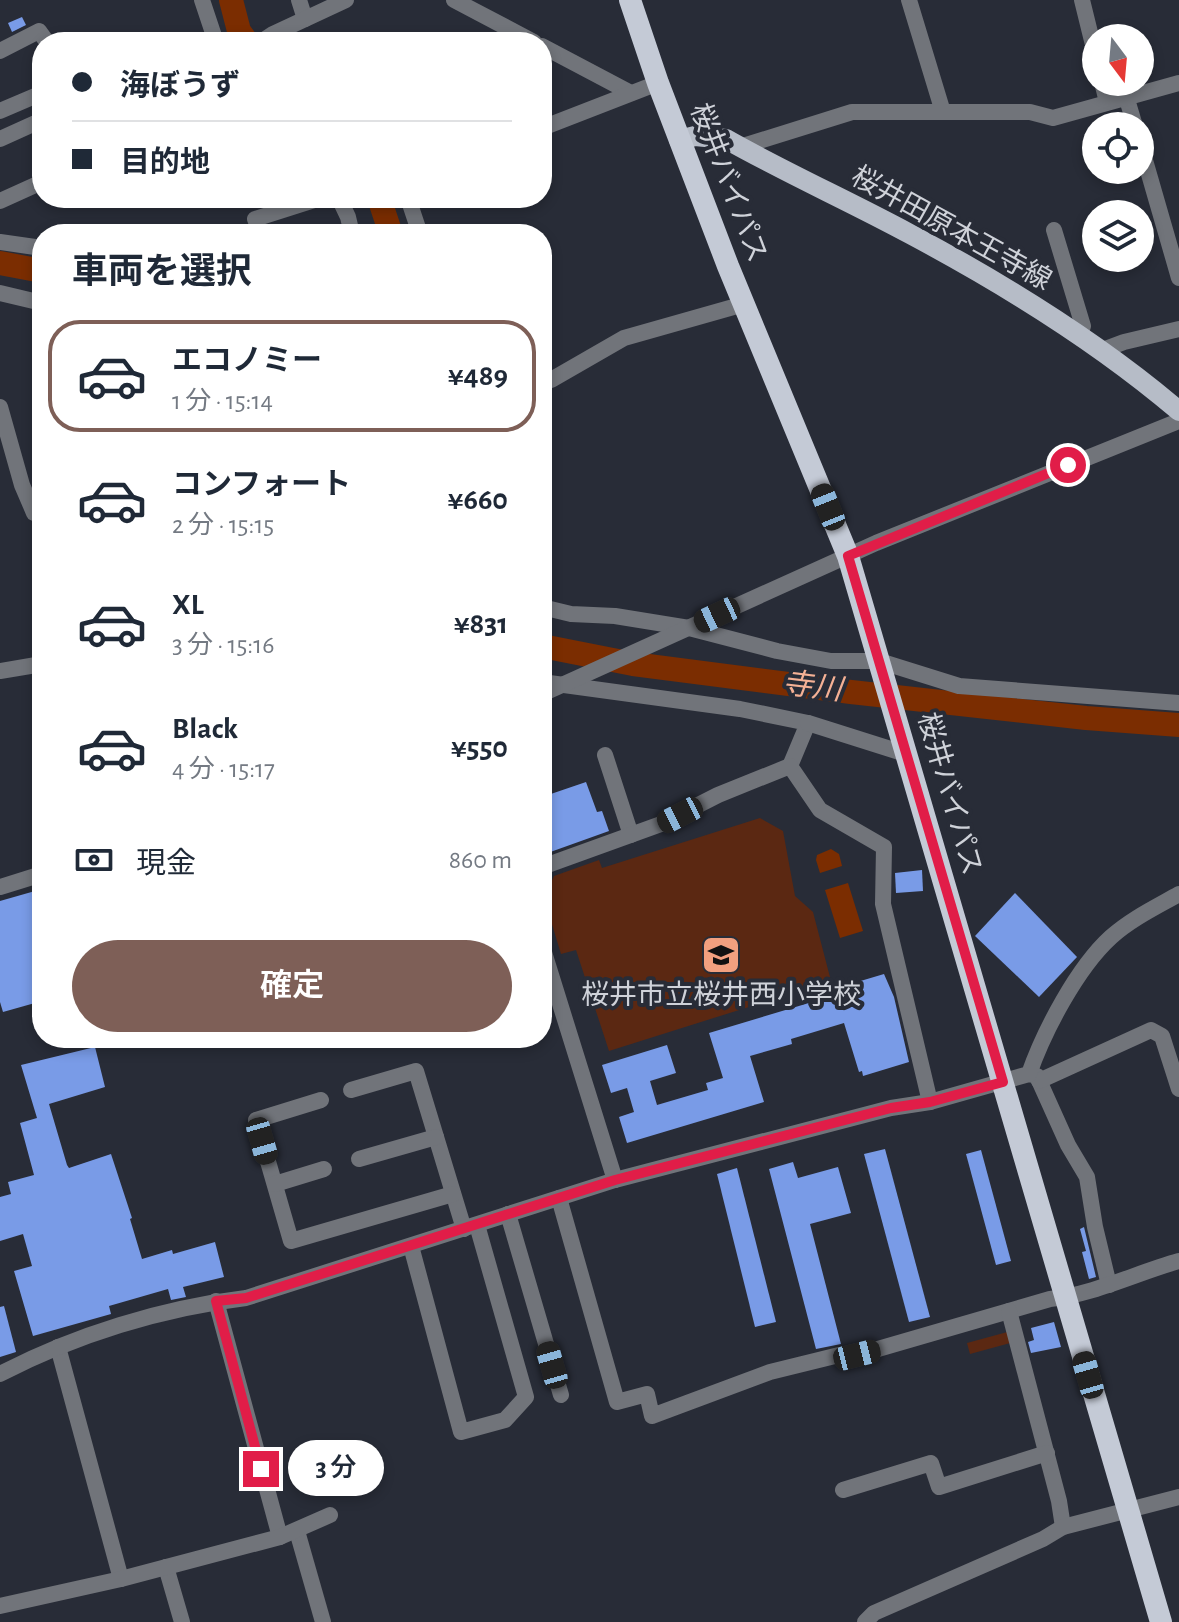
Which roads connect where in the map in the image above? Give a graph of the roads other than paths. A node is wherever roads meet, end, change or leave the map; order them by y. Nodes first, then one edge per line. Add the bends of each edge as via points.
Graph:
1 (202, 0) edge
2 (299, 0) edge
3 (346, 0) edge
4 (454, 0) edge
5 (630, 0) edge
6 (909, 0) edge
7 (1082, 0) edge
8 (305, 19) junction
9 (1088, 24) edge
10 (213, 32) edge
11 (282, 32) edge
12 (513, 32) edge
13 (32, 35) edge
14 (0, 51) edge
15 (552, 53) edge
16 (658, 83) junction
17 (1179, 83) edge
18 (1154, 89) edge
19 (631, 93) junction
20 (1106, 96) edge
21 (1126, 96) joint
22 (32, 97) edge
23 (1107, 102) junction
24 (0, 111) edge
25 (943, 112) junction
26 (1131, 112) edge
27 (552, 124) edge
28 (32, 125) edge
29 (0, 139) edge
30 (679, 140) junction
31 (740, 147) junction
32 (1152, 184) edge
33 (32, 187) edge
34 (0, 201) edge
35 (290, 208) edge
36 (257, 224) edge
37 (1054, 230) dead end
38 (0, 242) edge
39 (32, 247) edge
40 (1179, 278) edge
41 (0, 293) edge
42 (32, 301) edge
43 (744, 304) junction
44 (1179, 329) edge
45 (1079, 336) junction
46 (1100, 351) junction
47 (552, 379) edge
48 (0, 407) edge
49 (1179, 411) edge
50 (1179, 421) edge
51 (32, 508) edge
52 (848, 556) junction
53 (552, 609) edge
54 (685, 630) junction
55 (880, 665) junction
56 (32, 666) edge
57 (0, 671) edge
58 (552, 682) edge
59 (565, 683) junction
60 (552, 689) edge
61 (1179, 703) edge
62 (808, 723) junction
63 (905, 750) junction
64 (605, 755) dead end
65 (790, 766) junction
66 (631, 835) junction
67 (552, 863) edge
68 (32, 877) edge
69 (0, 887) edge
70 (1179, 894) edge
71 (552, 978) edge
72 (1034, 1077) junction
73 (1003, 1082) junction
74 (1179, 1089) edge
75 (351, 1090) dead end
76 (321, 1100) dead end
77 (930, 1102) junction
78 (436, 1137) junction
79 (359, 1159) dead end
80 (324, 1169) dead end
81 (615, 1180) junction
82 (275, 1184) junction
83 (453, 1194) junction
84 (559, 1198) junction
85 (508, 1214) junction
86 (470, 1227) junction
87 (411, 1246) junction
88 (1179, 1261) edge
89 (1109, 1285) junction
90 (1066, 1298) junction
91 (216, 1301) junction
92 (1009, 1311) junction
93 (58, 1347) junction
94 (0, 1374) edge
95 (561, 1395) dead end
96 (1047, 1453) junction
97 (843, 1490) dead end
98 (1179, 1497) edge
99 (1127, 1511) junction
100 (330, 1515) dead end
101 (1063, 1527) junction
102 (297, 1531) junction
103 (280, 1537) junction
104 (166, 1567) junction
105 (121, 1579) junction
106 (0, 1606) edge
107 (182, 1622) edge
108 (323, 1622) edge
109 (865, 1622) edge
110 (1161, 1622) edge

1 - 10 street
2 - 8 street
3 - 8 street
4 - 12 street
5 - 16 highway, 桜井バイパス
6 - 25 street
7 - 9 street
8 - 11 street
13 - 14 street
15 - 19 street
16 - 19 street
16 - 30 highway, 桜井バイパス
17 - 18 street
19 - 27 street
20 - 23 street
21 - 23 street
21 - 26 street
22 - 24 street
23 - 25 street via 1053,118 1030,112
25 - 31 street via 852,112
28 - 29 street
30 - 31 main road, 桜井田原本王寺線 via 710,136
30 - 43 highway, 桜井バイパス
31 - 45 main road, 桜井田原本王寺線 via 911,235
32 - 40 street
33 - 34 street
35 - 36 street via 255,219
37 - 45 street via 1083,326
38 - 39 street
41 - 42 street
43 - 47 street via 624,338
43 - 52 highway, 桜井バイパス
44 - 46 street
45 - 46 main road, 桜井田原本王寺線
46 - 49 main road, 桜井田原本王寺線
48 - 51 street
50 - 52 street
52 - 54 street
52 - 55 highway, 桜井バイパス
53 - 54 street
54 - 55 street via 831,661
54 - 59 street
55 - 61 street via 959,686
55 - 63 highway, 桜井バイパス
56 - 57 street
58 - 59 street
59 - 60 street
59 - 62 street
62 - 63 street
62 - 65 street
63 - 73 highway, 桜井バイパス
64 - 66 street
65 - 66 street
65 - 77 street via 820,810 884,847 883,904
66 - 67 street
68 - 69 street
70 - 72 street via 1113,936 1088,961 1037,1049
71 - 81 street
72 - 73 street
72 - 74 street via 1151,1030 1162,1036
72 - 89 street via 1087,1177
73 - 77 street
73 - 90 highway, 桜井バイパス
75 - 78 street via 416,1071
76 - 82 street via 256,1120
77 - 81 street
78 - 79 street
78 - 83 street
80 - 82 street
81 - 84 street
82 - 83 street via 291,1241
83 - 86 street
84 - 85 street
84 - 92 street via 617,1402 647,1394 652,1416 770,1372 867,1352
85 - 86 street
85 - 95 street
86 - 87 street
86 - 87 street via 526,1397 505,1420 461,1432
87 - 91 street via 246,1298
88 - 89 street
89 - 90 street
90 - 92 street
90 - 99 highway, 桜井バイパス
91 - 93 street
91 - 103 street
92 - 96 street
93 - 94 street
93 - 105 street
96 - 97 street via 939,1487 931,1463
96 - 101 street
98 - 99 street
99 - 101 street
99 - 110 highway, 桜井バイパス
100 - 102 street
101 - 109 street via 874,1613
102 - 103 street
102 - 108 street
103 - 104 street
104 - 105 street
104 - 107 street
105 - 106 street

